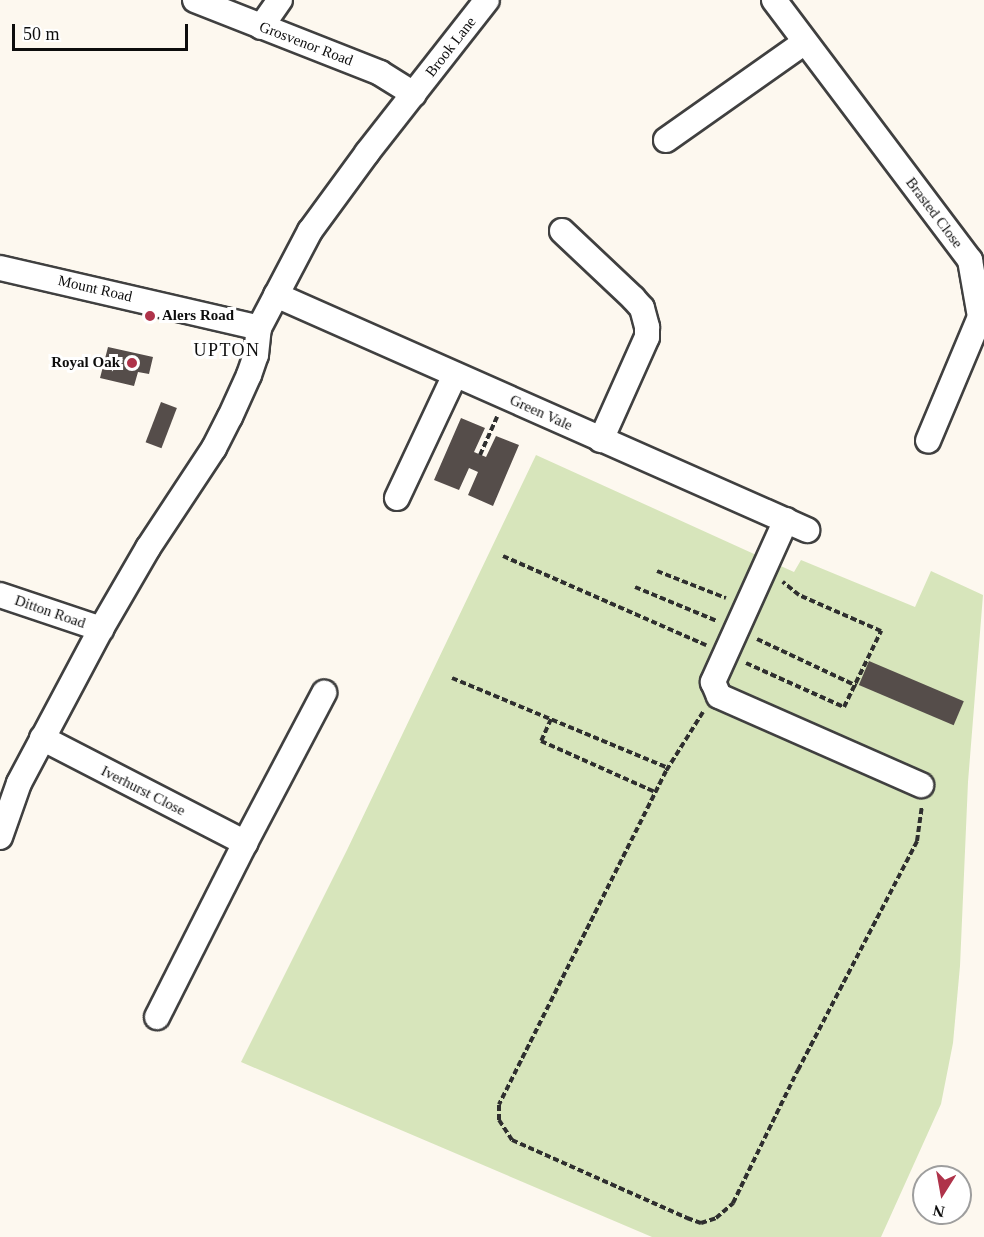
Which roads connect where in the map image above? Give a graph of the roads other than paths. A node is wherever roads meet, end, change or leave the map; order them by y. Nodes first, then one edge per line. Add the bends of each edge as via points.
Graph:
1 (195, 0) edge
2 (280, 0) edge
3 (488, 0) edge
4 (774, 0) edge
5 (261, 27) junction
6 (805, 42) junction
7 (414, 94) junction
8 (666, 140) dead end
9 (561, 231) dead end
10 (0, 268) edge
11 (276, 295) junction
12 (259, 328) junction
13 (455, 375) junction
14 (601, 440) junction
15 (928, 441) dead end
16 (397, 498) dead end
17 (0, 595) edge
18 (101, 629) junction
19 (324, 693) dead end
20 (42, 738) junction
21 (921, 785) road end
22 (0, 837) edge
23 (244, 843) junction
24 (157, 1017) dead end

1 - 5 street, Grosvenor Road
2 - 5 street
3 - 7 street, Brook Lane
4 - 6 street, Brasted Close
5 - 7 street, Grosvenor Road via 380,73
6 - 8 street
6 - 15 street, Brasted Close via 970,260 980,317
7 - 11 street via 310,231
9 - 14 street via 642,308 647,327 647,337
10 - 12 street, Mount Road
11 - 12 street
11 - 13 street, Green Vale
12 - 18 street via 249,375 219,438 147,548
13 - 14 street, Green Vale
13 - 16 street
14 - 21 street, Green Vale via 796,525 763,572 725,654 713,682 719,696
17 - 18 street, Ditton Road
18 - 20 street
19 - 23 street
20 - 22 street via 19,783
20 - 23 street, Iverhurst Close
23 - 24 street

